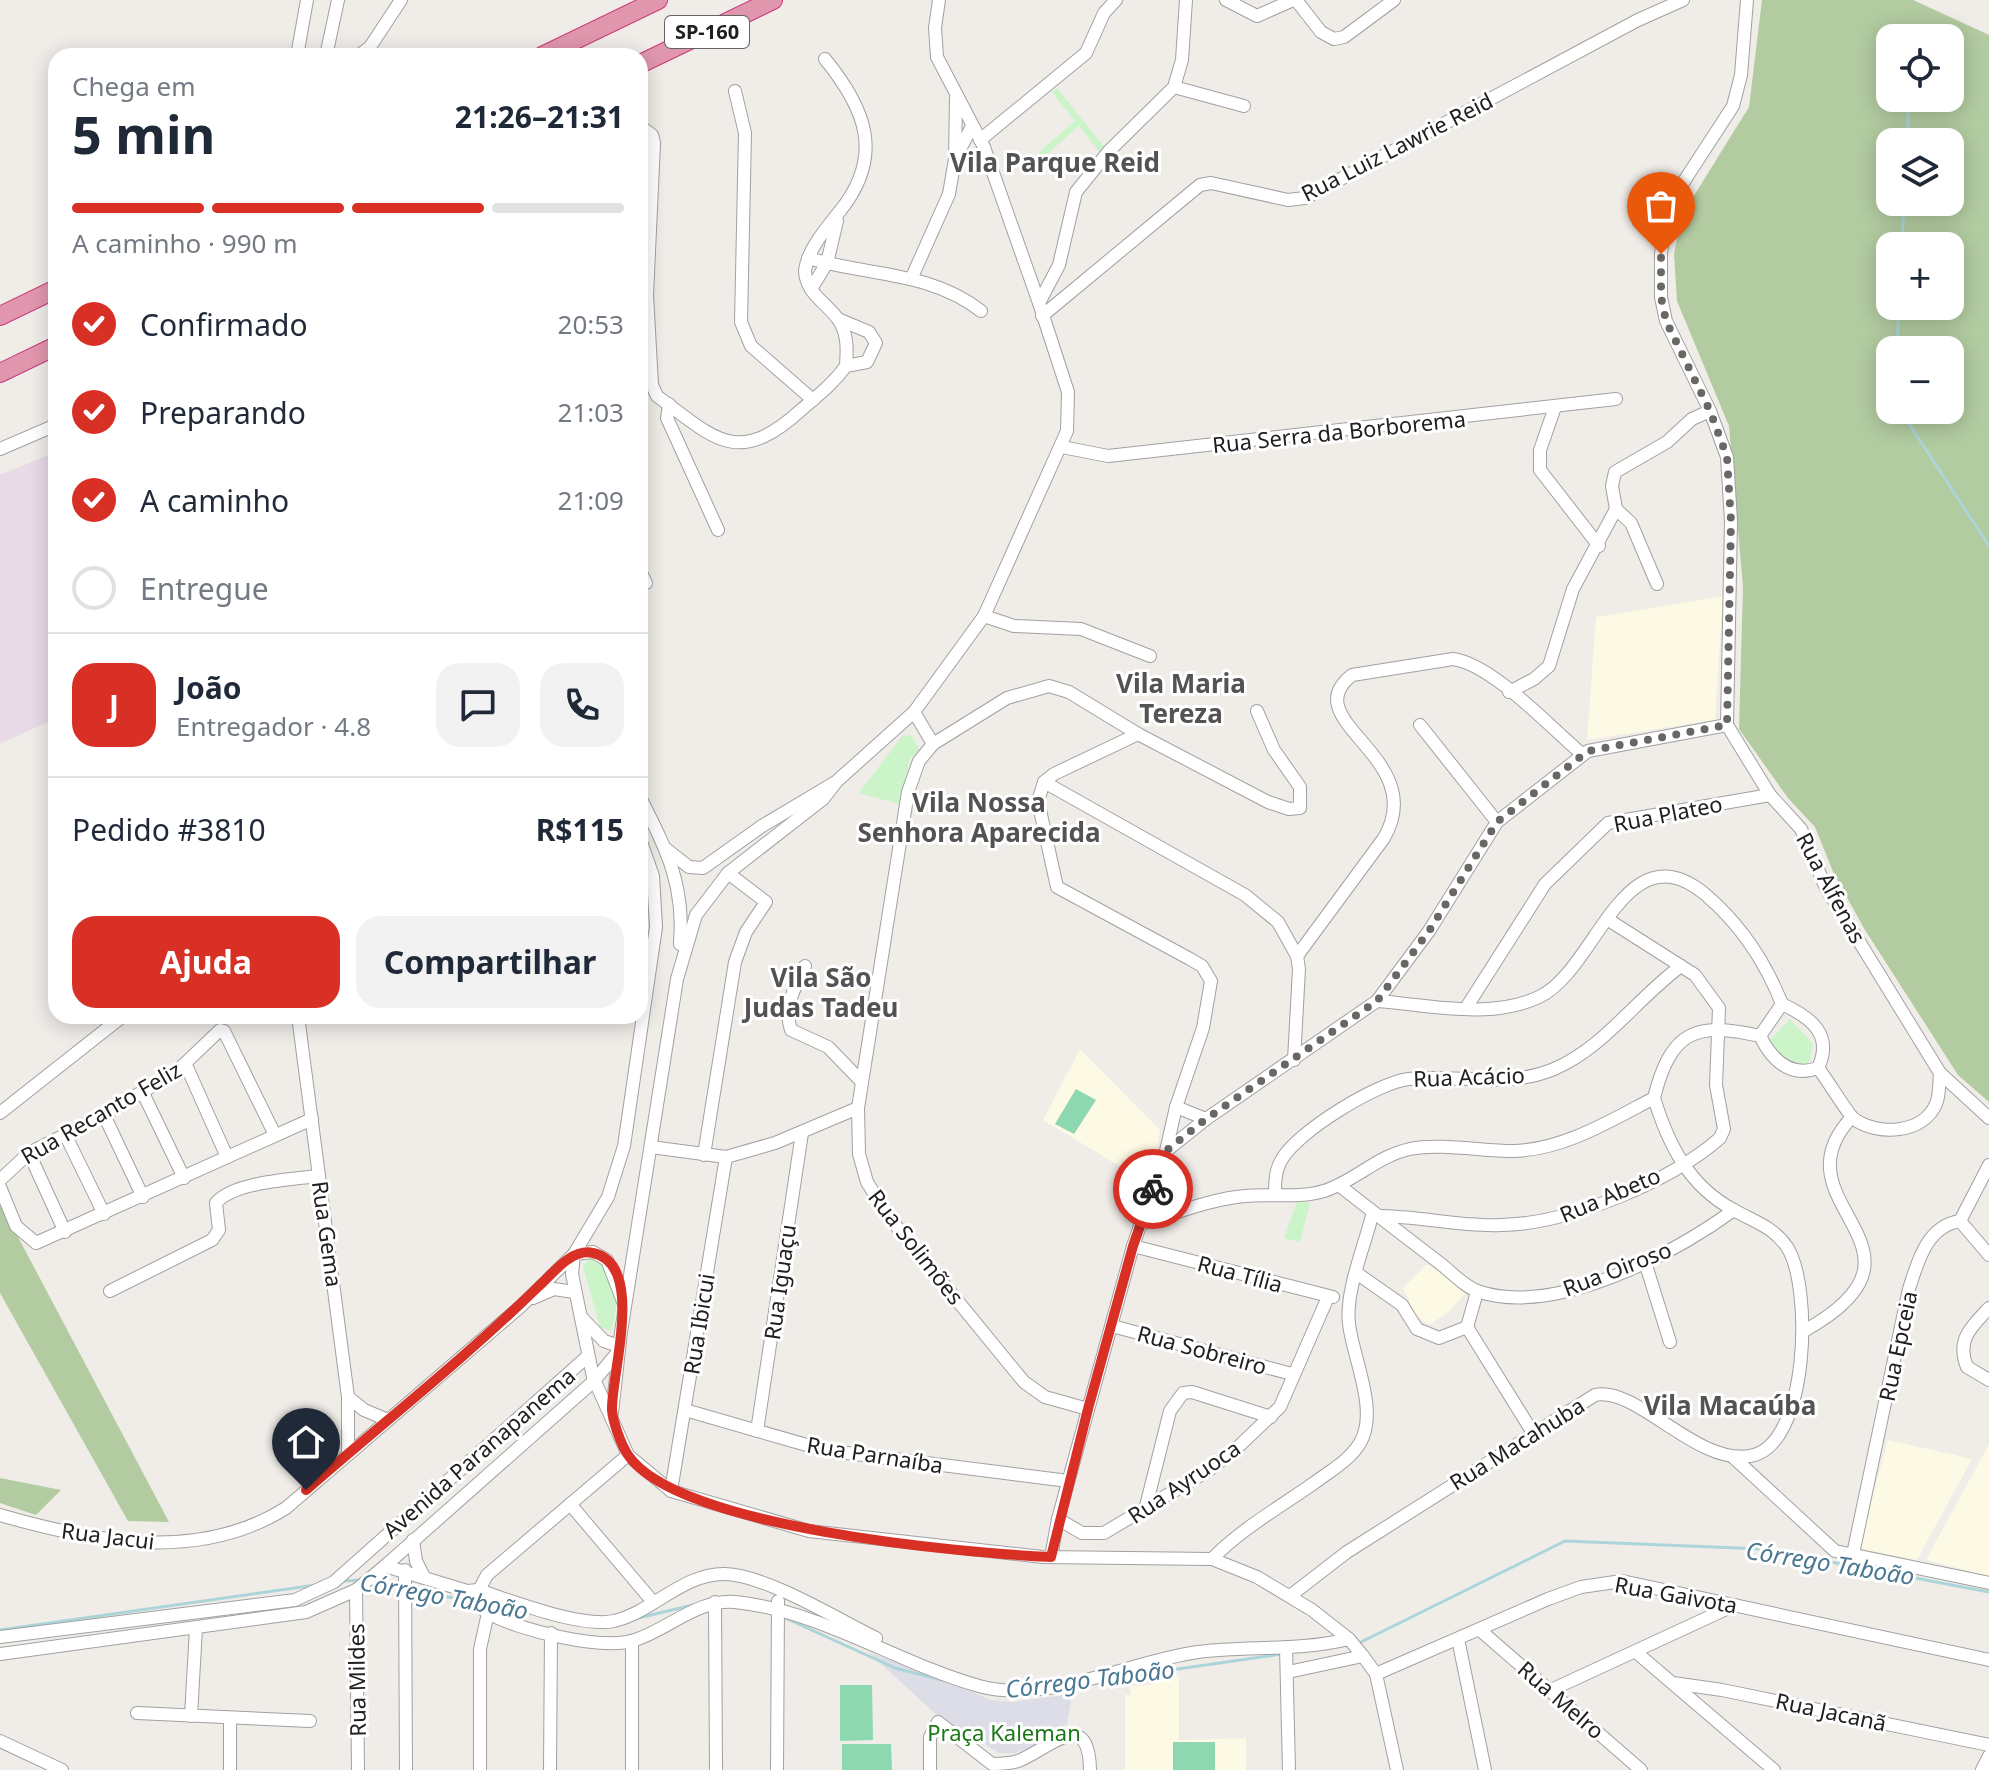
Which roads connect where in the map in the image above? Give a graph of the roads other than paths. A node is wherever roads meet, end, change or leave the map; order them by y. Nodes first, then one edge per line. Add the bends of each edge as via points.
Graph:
1 (307, 0) edge
2 (338, 0) edge
3 (401, 0) edge
4 (658, 0) edge
5 (773, 0) edge
6 (939, 0) edge
7 (1116, 0) edge
8 (1186, 0) edge
9 (1226, 0) edge
10 (1294, 0) edge
11 (1394, 0) edge
12 (1683, 0) edge
13 (1747, 0) edge
14 (298, 48) edge
15 (328, 48) edge
16 (369, 48) edge
17 (559, 48) edge
18 (825, 59) dead end
19 (648, 60) edge
20 (1174, 87) junction
21 (735, 91) dead end
22 (956, 98) junction
23 (1244, 106) dead end
24 (972, 126) junction
25 (648, 132) edge
26 (980, 140) junction
27 (955, 159) junction
28 (841, 210) junction
29 (648, 235) edge
30 (808, 258) junction
31 (827, 263) junction
32 (912, 277) junction
33 (811, 289) junction
34 (48, 293) edge
35 (1041, 310) junction
36 (981, 311) dead end
37 (0, 316) edge
38 (838, 319) junction
39 (648, 340) edge
40 (48, 350) edge
41 (846, 366) junction
42 (0, 373) edge
43 (1616, 399) dead end
44 (813, 400) junction
45 (669, 404) junction
46 (1555, 407) junction
47 (1710, 411) junction
48 (48, 428) edge
49 (1062, 447) junction
50 (0, 449) edge
51 (1616, 509) junction
52 (718, 530) dead end
53 (1599, 546) junction
54 (1657, 584) dead end
55 (984, 616) junction
56 (1150, 656) dead end
57 (1509, 692) junction
58 (1257, 711) dead end
59 (914, 712) junction
60 (1420, 725) dead end
61 (1727, 725) junction
62 (1138, 734) junction
63 (933, 744) junction
64 (1582, 754) junction
65 (837, 781) junction
66 (1044, 782) junction
67 (1770, 795) junction
68 (648, 813) edge
69 (1497, 822) junction
70 (666, 849) junction
71 (648, 858) edge
72 (728, 873) junction
73 (1607, 919) junction
74 (1297, 956) junction
75 (805, 966) dead end
76 (1681, 966) junction
77 (677, 979) junction
78 (648, 983) edge
79 (1377, 1001) junction
80 (1782, 1004) junction
81 (1466, 1008) junction
82 (113, 1024) edge
83 (299, 1024) edge
84 (641, 1024) edge
85 (1721, 1027) junction
86 (1760, 1036) junction
87 (1294, 1060) junction
88 (186, 1065) junction
89 (1818, 1068) junction
90 (1940, 1073) junction
91 (862, 1082) junction
92 (143, 1093) junction
93 (1654, 1098) junction
94 (1176, 1107) junction
95 (858, 1108) junction
96 (0, 1113) edge
97 (104, 1115) junction
98 (1852, 1117) junction
99 (1989, 1118) edge
100 (312, 1119) junction
101 (1206, 1119) junction
102 (802, 1133) junction
103 (65, 1134) junction
104 (275, 1135) junction
105 (651, 1147) junction
106 (1166, 1151) junction
107 (29, 1153) junction
108 (704, 1155) junction
109 (227, 1157) junction
110 (726, 1157) junction
111 (1680, 1164) junction
112 (1989, 1165) edge
113 (319, 1176) junction
114 (184, 1178) junction
115 (0, 1180) edge
116 (1340, 1186) junction
117 (0, 1187) edge
118 (1275, 1195) junction
119 (143, 1197) junction
120 (1734, 1210) junction
121 (104, 1214) junction
122 (1376, 1214) junction
123 (1960, 1221) junction
124 (1140, 1224) junction
125 (65, 1232) junction
126 (1133, 1246) junction
127 (574, 1254) junction
128 (1989, 1255) edge
129 (1645, 1262) junction
130 (1358, 1274) junction
131 (110, 1291) dead end
132 (574, 1292) junction
133 (1477, 1292) junction
134 (1328, 1297) junction
135 (1348, 1299) junction
136 (520, 1307) junction
137 (625, 1307) junction
138 (1988, 1309) edge
139 (580, 1315) junction
140 (1112, 1326) junction
141 (1467, 1327) junction
142 (1804, 1331) junction
143 (1670, 1342) dead end
144 (619, 1349) junction
145 (588, 1356) junction
146 (1292, 1374) junction
147 (1989, 1380) edge
148 (594, 1381) junction
149 (348, 1397) junction
150 (1088, 1409) junction
151 (685, 1410) junction
152 (612, 1413) junction
153 (1271, 1417) junction
154 (388, 1420) junction
155 (757, 1431) junction
156 (1533, 1433) junction
157 (348, 1453) junction
158 (628, 1455) junction
159 (1733, 1457) junction
160 (1068, 1481) junction
161 (671, 1491) junction
162 (570, 1504) junction
163 (1145, 1510) junction
164 (0, 1515) edge
165 (1058, 1519) junction
166 (413, 1540) junction
167 (1853, 1554) junction
168 (1051, 1557) junction
169 (1212, 1559) junction
170 (385, 1566) junction
171 (405, 1570) junction
172 (424, 1577) junction
173 (1989, 1583) edge
174 (356, 1590) junction
175 (777, 1590) junction
176 (473, 1594) junction
177 (492, 1595) junction
178 (1290, 1596) junction
179 (653, 1602) junction
180 (715, 1602) junction
181 (1735, 1605) junction
182 (778, 1609) junction
183 (488, 1613) junction
184 (196, 1628) junction
185 (1481, 1631) junction
186 (551, 1633) junction
187 (0, 1637) edge
188 (1349, 1639) junction
189 (1458, 1639) junction
190 (632, 1641) junction
191 (1286, 1647) junction
192 (1637, 1653) junction
193 (0, 1654) edge
194 (1363, 1656) junction
195 (1989, 1660) edge
196 (929, 1666) junction
197 (1288, 1672) junction
198 (1376, 1674) junction
199 (1673, 1683) junction
200 (1551, 1690) junction
201 (137, 1713) dead end
202 (191, 1716) junction
203 (230, 1719) junction
204 (310, 1721) dead end
205 (0, 1741) edge
206 (1989, 1745) edge
207 (1989, 1756) edge
208 (1019, 1766) edge
209 (992, 1767) edge
210 (1638, 1769) edge
211 (62, 1770) edge
212 (230, 1770) edge
213 (358, 1770) edge
214 (406, 1770) edge
215 (480, 1770) edge
216 (550, 1770) edge
217 (632, 1770) edge
218 (716, 1770) edge
219 (777, 1770) edge
220 (930, 1770) edge
221 (1090, 1770) edge
222 (1289, 1770) edge
223 (1397, 1770) edge
224 (1485, 1770) edge
225 (1774, 1770) edge
226 (1982, 1770) edge

1 - 14 street
2 - 15 street
3 - 16 street
4 - 17 highway, SP-160
5 - 19 highway, SP-160
6 - 22 street via 935,44
7 - 26 street via 1104,13 1086,53
8 - 20 street via 1182,60
9 - 10 street via 1257,16
10 - 11 street via 1321,32 1334,39
12 - 35 street, Rua Luiz Lawrie Reid via 1305,198 1288,200 1200,185
13 - 47 street via 1733,106 1677,192 1661,254 1666,321
18 - 28 street via 856,102 866,140 862,172
20 - 23 street
20 - 35 street via 1076,192 1059,265
21 - 44 street via 745,133 741,322 751,346
22 - 24 street
22 - 27 street
24 - 26 street
24 - 27 street
25 - 29 street via 654,143
26 - 35 street
27 - 32 street via 949,194
28 - 30 street
28 - 31 street
30 - 31 street
30 - 33 street via 805,277
31 - 32 street
31 - 33 street
32 - 36 street via 944,287
33 - 38 street
34 - 37 highway
35 - 49 street via 1068,392 1070,413
38 - 41 street via 847,342
38 - 41 street via 869,332 876,343 867,362
39 - 45 street via 652,385
40 - 42 highway
41 - 44 street
43 - 46 street, Rua Serra da Borborema
44 - 45 street via 775,433 748,444 723,441
45 - 52 street via 667,418
46 - 49 street, Rua Serra da Borborema via 1108,456
46 - 53 street via 1540,450 1540,470
47 - 51 street via 1619,468 1612,486
47 - 61 street via 1727,457 1731,521
48 - 50 street
49 - 55 street
51 - 53 street
51 - 54 street via 1631,523
53 - 57 street via 1565,607 1549,666
55 - 56 street via 1014,626 1081,629
55 - 59 street
57 - 64 street
57 - 74 street via 1476,667 1453,659 1360,672 1344,681 1338,692 1339,712 1392,781 1394,817
58 - 62 street via 1274,750 1300,787 1300,808 1268,802
59 - 63 street
59 - 65 street
60 - 69 street
61 - 64 street
61 - 67 street, Rua Alfenas
62 - 63 street via 1069,692 1041,686 1007,698
62 - 66 street
63 - 91 street, Rua Solimões via 919,761 908,792
64 - 69 street
65 - 70 street via 703,868 689,867
65 - 72 street via 823,799
66 - 74 street via 1245,895 1278,922
66 - 94 street via 1039,813 1057,887 1190,959 1208,975 1212,987 1205,1020
67 - 81 street, Rua Plateo via 1608,823 1545,884
67 - 90 street, Rua Alfenas via 1801,829 1825,886
68 - 70 street
69 - 79 street via 1429,931
70 - 77 street via 681,903
71 - 78 street, Avenida Paranapanema via 656,908
72 - 77 street via 696,915
72 - 108 street via 766,902 735,962
73 - 76 street
73 - 80 street via 1630,890 1649,879 1678,879 1697,888 1741,930
73 - 81 street via 1569,974 1541,996 1499,1010
74 - 87 street
75 - 91 street via 788,1001 791,1030 828,1047
76 - 85 street via 1708,990 1719,1008
76 - 118 street, Rua Acácio via 1599,1043 1549,1072 1497,1081 1404,1079 1366,1096 1294,1142 1281,1160
77 - 105 street
79 - 81 street
79 - 87 street
80 - 86 street
80 - 89 street via 1821,1032
82 - 96 street
83 - 100 street, Rua Gema
84 - 127 street, Avenida Paranapanema via 618,1171
85 - 86 street
85 - 93 street via 1680,1043 1667,1058
85 - 111 street, Rua Abeto via 1716,1085 1724,1129 1710,1147
86 - 89 street via 1766,1049 1791,1071
87 - 101 street
88 - 92 street, Rua Recanto Feliz
88 - 104 street, Rua Recanto Feliz via 214,1033 224,1031
88 - 109 street
89 - 98 street
90 - 98 street via 1936,1104 1914,1125 1876,1129
90 - 99 street, Rua Alfenas
91 - 95 street, Rua Solimões
92 - 97 street, Rua Recanto Feliz
92 - 114 street
93 - 111 street
93 - 116 street via 1540,1148 1415,1148 1392,1153
94 - 101 street
94 - 106 street
95 - 102 street
95 - 150 street, Rua Solimões via 862,1167 888,1216 1024,1382 1045,1397
97 - 103 street, Rua Recanto Feliz
97 - 119 street
98 - 142 street via 1829,1152 1828,1175 1866,1253 1865,1273 1843,1307
100 - 104 street
100 - 113 street, Rua Gema
101 - 106 street
102 - 110 street
102 - 155 street, Rua Iguaçu
103 - 107 street, Rua Recanto Feliz
103 - 121 street
104 - 109 street
105 - 108 street
105 - 137 street
106 - 124 street
107 - 115 street, Rua Recanto Feliz
107 - 125 street
108 - 110 street
109 - 114 street
110 - 151 street, Rua Ibicui
111 - 120 street
111 - 122 street, Rua Abeto via 1585,1211 1543,1222 1500,1226
112 - 123 street, Rua Epceia
113 - 131 street via 221,1197 216,1203 219,1230 212,1240
113 - 149 street, Rua Gema
114 - 119 street
116 - 118 street via 1306,1195
116 - 122 street
117 - 125 street via 16,1226 29,1240 36,1243
118 - 124 street via 1219,1201
119 - 121 street
120 - 129 street, Rua Oiroso
120 - 142 street via 1756,1219 1786,1247 1797,1276
121 - 125 street
122 - 130 street
122 - 133 street
123 - 128 street
123 - 167 street, Rua Epceia via 1935,1232 1909,1289
124 - 126 street
126 - 134 street, Rua Tília
126 - 140 street
127 - 132 street, Avenida Paranapanema
127 - 136 street, Rua Jacui
127 - 137 street via 593,1252 607,1260
129 - 133 street, Rua Oiroso via 1553,1294
129 - 143 street
130 - 135 street
130 - 141 street via 1395,1298 1428,1336 1439,1338
132 - 136 street, Rua Jacui via 547,1291
132 - 139 street, Avenida Paranapanema
133 - 141 street
134 - 135 street, Rua Tília
134 - 146 street, Rua Ayruoca
135 - 169 street via 1365,1406 1361,1442 1345,1461
136 - 154 street, Rua Jacui
137 - 144 street
138 - 147 street via 1962,1345 1967,1367
139 - 144 street
139 - 145 street, Avenida Paranapanema
140 - 146 street, Rua Sobreiro
140 - 150 street
141 - 156 street
142 - 159 street via 1788,1420 1780,1437 1753,1456
144 - 148 street, Avenida Paranapanema
144 - 152 street
145 - 148 street
145 - 187 street, Avenida Paranapanema via 318,1591 295,1600
146 - 153 street, Rua Ayruoca
148 - 152 street
148 - 166 street, Avenida Paranapanema
149 - 154 street
149 - 157 street, Rua Gema
150 - 160 street
151 - 155 street, Rua Parnaíba
151 - 161 street, Rua Ibicui
152 - 158 street
153 - 163 street, Rua Ayruoca via 1209,1470
153 - 163 street via 1183,1393 1170,1411
154 - 157 street, Rua Jacui
155 - 160 street, Rua Parnaíba via 851,1455
156 - 159 street, Rua Macahuba via 1595,1395 1613,1394 1697,1443
156 - 178 street, Rua Macahuba via 1347,1552
157 - 164 street, Rua Jacui via 270,1518 196,1540 119,1541
158 - 161 street
158 - 162 street
159 - 167 street via 1835,1551
160 - 165 street
161 - 168 street via 809,1531
162 - 176 street via 487,1575
162 - 179 street
163 - 165 street, Rua Ayruoca via 1095,1535
165 - 168 street
166 - 170 street, Avenida Paranapanema
166 - 172 street
167 - 173 street
168 - 169 street
169 - 178 street
170 - 171 street
170 - 174 street, Avenida Paranapanema
171 - 172 street
171 - 214 street
172 - 176 street
174 - 184 street, Avenida Paranapanema via 306,1612
174 - 213 street, Rua Mildes
175 - 179 street via 756,1578 724,1574 699,1578
175 - 182 street
175 - 196 street
176 - 177 street
176 - 183 street
177 - 179 street via 604,1622
177 - 183 street
178 - 188 street
180 - 182 street
180 - 190 street
180 - 218 street
181 - 185 street, Rua Gaivota via 1622,1581 1603,1582 1548,1599
181 - 192 street
181 - 195 street, Rua Gaivota
182 - 196 street
182 - 219 street
183 - 186 street
183 - 215 street via 480,1649
184 - 193 street, Avenida Paranapanema
184 - 202 street
185 - 189 street, Rua Gaivota
185 - 200 street, Rua Melro
186 - 190 street via 605,1644
186 - 216 street
188 - 191 street
188 - 194 street
189 - 198 street, Rua Gaivota
189 - 224 street
190 - 217 street
191 - 196 street via 1195,1653 1021,1691 978,1686
191 - 197 street
192 - 199 street
192 - 200 street
194 - 197 street
194 - 198 street
197 - 222 street
198 - 223 street
199 - 206 street, Rua Jacanã
199 - 225 street
200 - 210 street, Rua Melro
201 - 202 street
202 - 203 street
203 - 204 street
203 - 212 street
205 - 211 street
207 - 226 street
208 - 209 street
208 - 221 street via 1061,1736 1075,1736 1086,1743
209 - 220 street via 938,1722 930,1737

